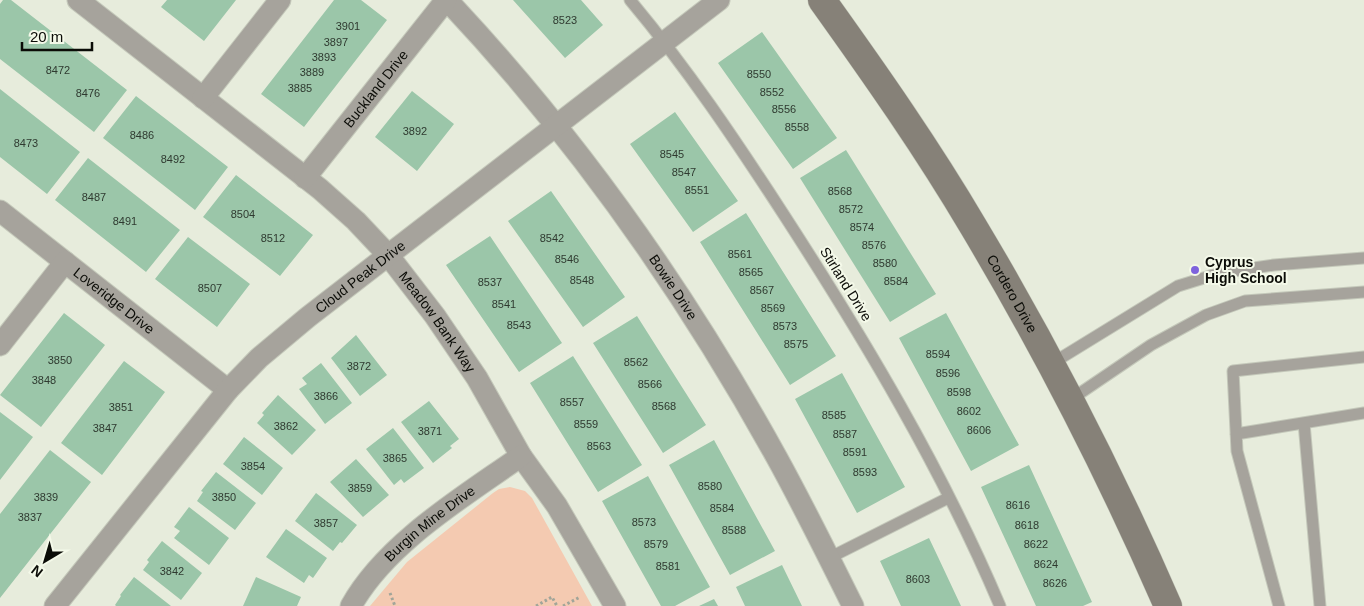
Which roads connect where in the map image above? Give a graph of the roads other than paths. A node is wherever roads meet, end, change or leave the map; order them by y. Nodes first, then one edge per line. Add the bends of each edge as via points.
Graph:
1 (78, 0) edge
2 (280, 0) edge
3 (446, 0) edge
4 (630, 0) edge
5 (719, 0) edge
6 (822, 0) edge
7 (664, 42) junction
8 (203, 98) junction
9 (556, 125) junction
10 (306, 178) junction
11 (0, 211) edge
12 (388, 255) junction
13 (1364, 258) edge
14 (65, 262) junction
15 (1364, 292) edge
16 (0, 346) edge
17 (1364, 357) edge
18 (1051, 364) junction
19 (228, 390) junction
20 (1070, 400) junction
21 (1364, 414) edge
22 (1304, 423) junction
23 (1236, 434) junction
24 (521, 456) junction
25 (948, 498) junction
26 (829, 558) junction
27 (55, 606) edge
28 (351, 606) edge
29 (615, 606) edge
30 (852, 606) edge
31 (1000, 606) edge
32 (1168, 606) edge
33 (1279, 606) edge
34 (1320, 606) edge

1 - 8 street, Meadow Bank Way
2 - 8 street
3 - 9 street, Bowie Drive
3 - 10 street, Buckland Drive
4 - 7 lane, Stirland Drive
5 - 7 street, Cloud Peak Drive
6 - 18 street, Cordero Drive via 963,209
7 - 9 street, Cloud Peak Drive
7 - 25 lane, Stirland Drive via 706,97 828,283 898,402
8 - 10 street, Meadow Bank Way
9 - 12 street, Cloud Peak Drive
9 - 26 street, Bowie Drive via 697,323 777,458
10 - 12 street, Meadow Bank Way via 356,221
11 - 14 street, Loveridge Drive
12 - 19 street, Cloud Peak Drive via 283,337
12 - 24 street, Meadow Bank Way via 477,378
13 - 18 lane via 1220,272 1178,286
14 - 16 street
14 - 19 street, Loveridge Drive
15 - 20 lane via 1245,301 1206,315 1151,345
17 - 23 lane via 1233,371
18 - 20 street, Cordero Drive
19 - 27 street, Cloud Peak Drive
20 - 32 street, Cordero Drive
21 - 22 lane
22 - 23 lane
22 - 34 lane
23 - 33 lane via 1237,452
24 - 28 street, Burgin Mine Drive via 414,535 380,567
24 - 29 street, Meadow Bank Way via 557,506
25 - 26 lane
25 - 31 lane, Stirland Drive
26 - 30 street, Bowie Drive

